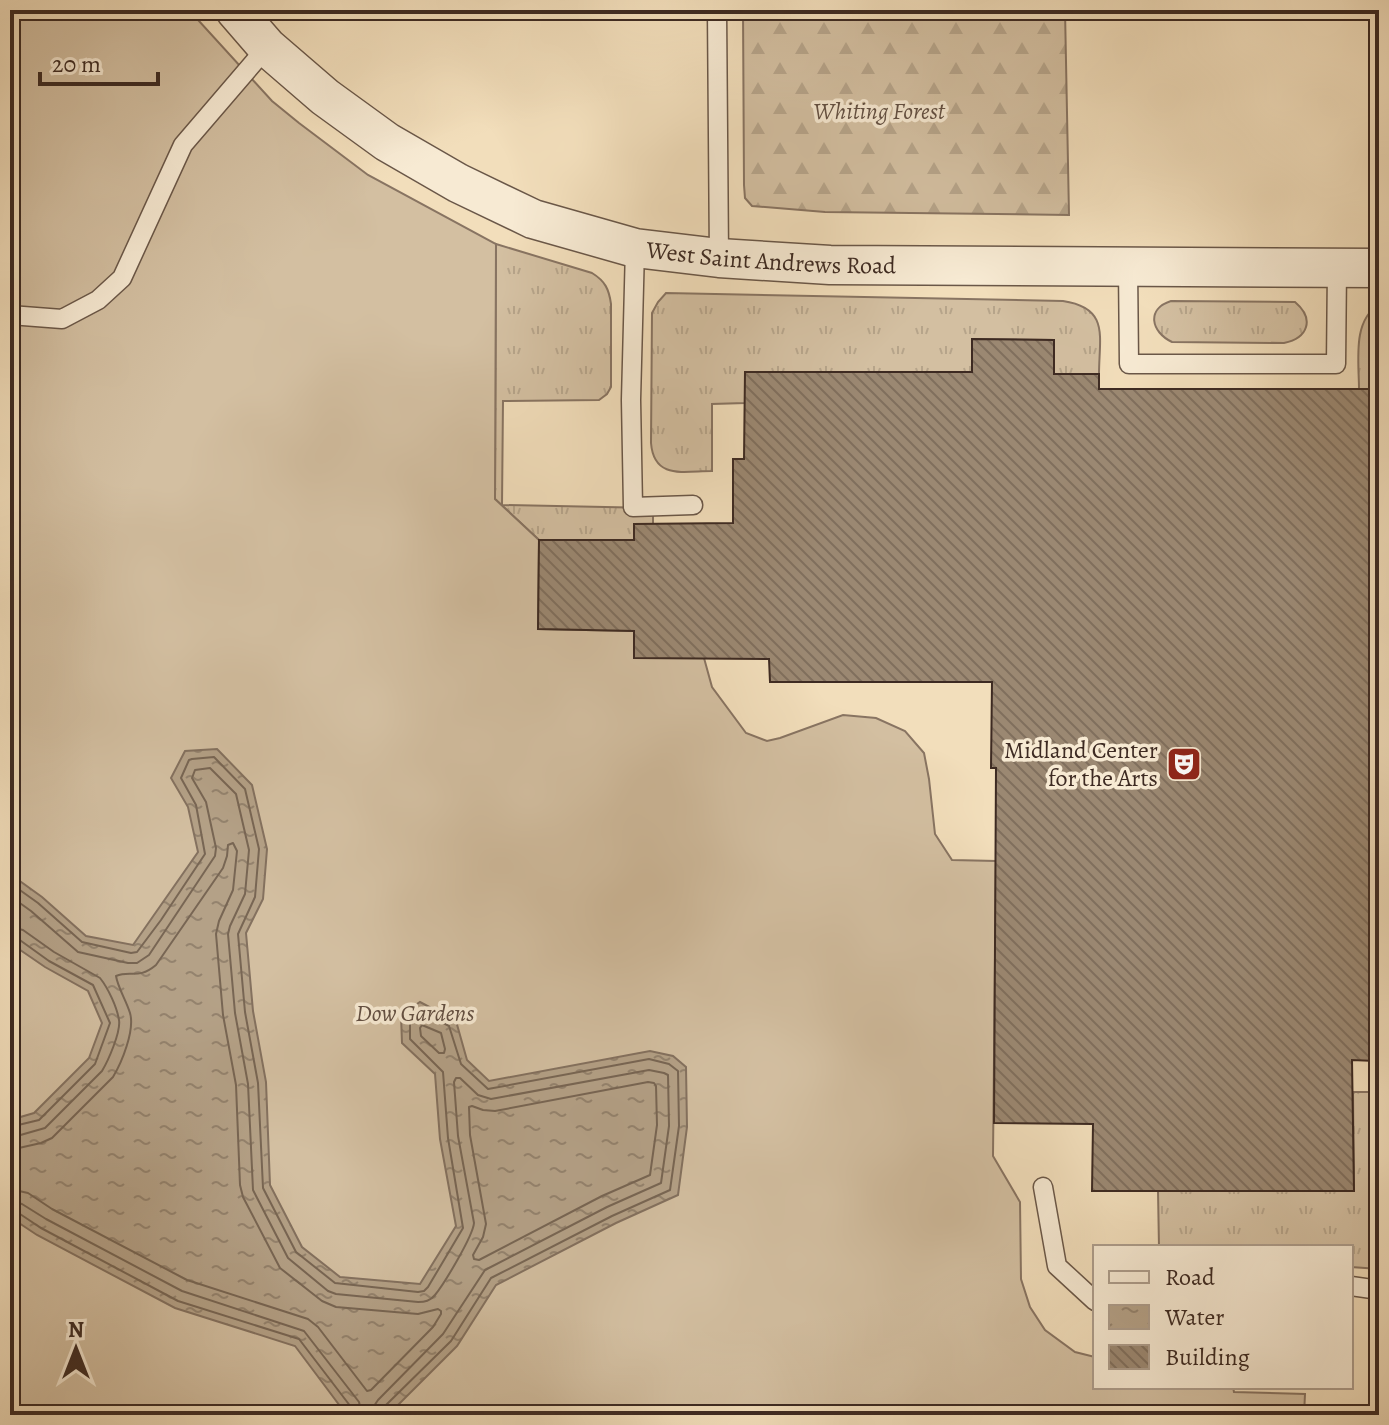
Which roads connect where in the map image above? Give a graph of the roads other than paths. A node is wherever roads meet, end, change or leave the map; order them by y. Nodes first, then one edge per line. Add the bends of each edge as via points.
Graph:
1 (235, 10) edge
2 (717, 10) edge
3 (267, 47) junction
4 (635, 248) junction
5 (719, 258) junction
6 (1128, 267) junction
7 (1337, 268) junction
8 (1379, 268) edge
9 (10, 315) edge
10 (693, 505) dead end
11 (1043, 1187) dead end
12 (1353, 1286) edge
13 (1379, 1290) edge
14 (1093, 1299) edge

1 - 3 street, West Saint Andrews Road
2 - 5 lane
3 - 4 street, West Saint Andrews Road via 387,142 458,183 533,219
3 - 9 lane via 183,145 122,278 98,300 62,319
4 - 5 street, West Saint Andrews Road
4 - 10 lane via 633,507
5 - 6 street, West Saint Andrews Road via 830,265
6 - 7 street, West Saint Andrews Road
6 - 7 lane via 1129,364 1336,364
7 - 8 street, West Saint Andrews Road
11 - 14 lane via 1057,1266
12 - 13 lane

